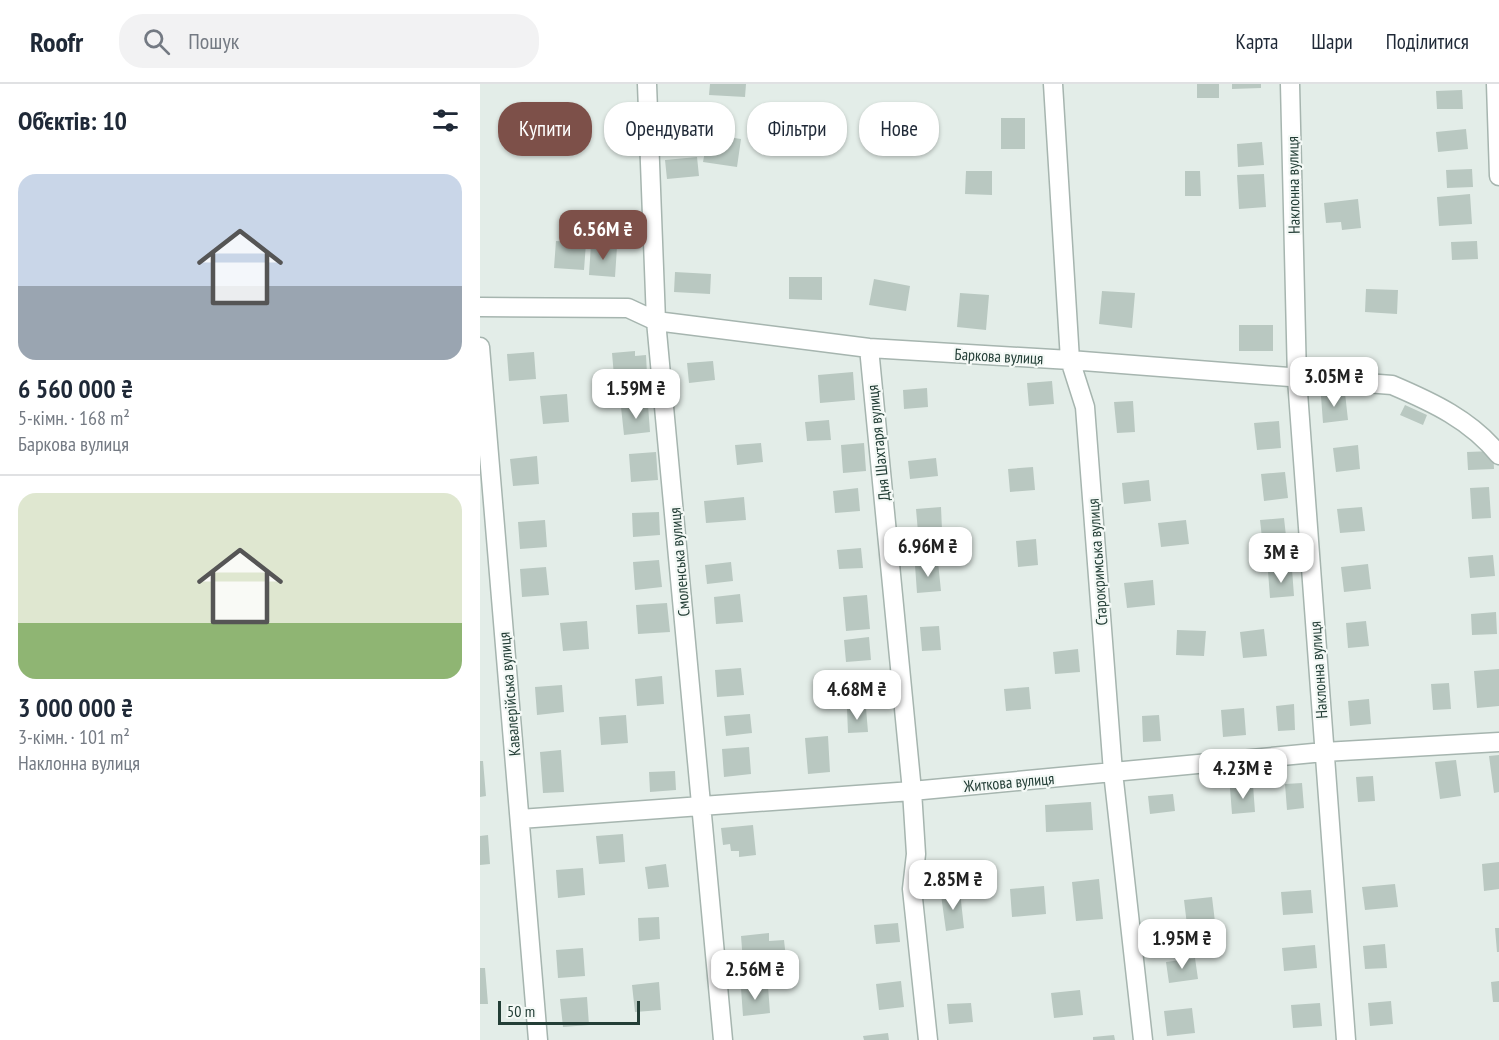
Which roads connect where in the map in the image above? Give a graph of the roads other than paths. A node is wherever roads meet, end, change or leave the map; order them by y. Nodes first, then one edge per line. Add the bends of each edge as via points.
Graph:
1 (647, 84) edge
2 (1053, 84) edge
3 (1290, 84) edge
4 (1496, 84) edge
5 (1499, 176) edge
6 (480, 307) edge
7 (656, 321) junction
8 (480, 347) edge
9 (869, 348) junction
10 (1070, 360) junction
11 (1297, 379) junction
12 (1499, 454) edge
13 (1499, 742) edge
14 (1324, 752) junction
15 (1113, 772) junction
16 (912, 791) junction
17 (701, 806) junction
18 (520, 819) junction
19 (537, 1040) edge
20 (723, 1040) edge
21 (928, 1040) edge
22 (1143, 1040) edge
23 (1346, 1040) edge

1 - 7 street, Смоленська вулиця
2 - 10 street, Старокримська вулиця
3 - 11 street, Наклонна вулиця
4 - 5 street
6 - 7 street, Баркова вулиця via 628,308
7 - 9 street, Баркова вулиця
7 - 17 street, Смоленська вулиця
8 - 18 street, Кавалерійська вулиця
9 - 10 street, Баркова вулиця
9 - 16 street, Дня Шахтаря вулиця
10 - 11 street, Баркова вулиця
10 - 15 street, Старокримська вулиця via 1084,406
11 - 12 street, Баркова вулиця via 1392,385 1461,420
11 - 14 street, Наклонна вулиця
13 - 14 street, Житкова вулиця
14 - 15 street, Житкова вулиця
14 - 23 street, Наклонна вулиця
15 - 16 street, Житкова вулиця
15 - 22 street, Старокримська вулиця
16 - 17 street, Житкова вулиця
16 - 21 street, Дня Шахтаря вулиця via 912,889
17 - 18 street, Житкова вулиця
17 - 20 street, Смоленська вулиця
18 - 19 street, Кавалерійська вулиця

